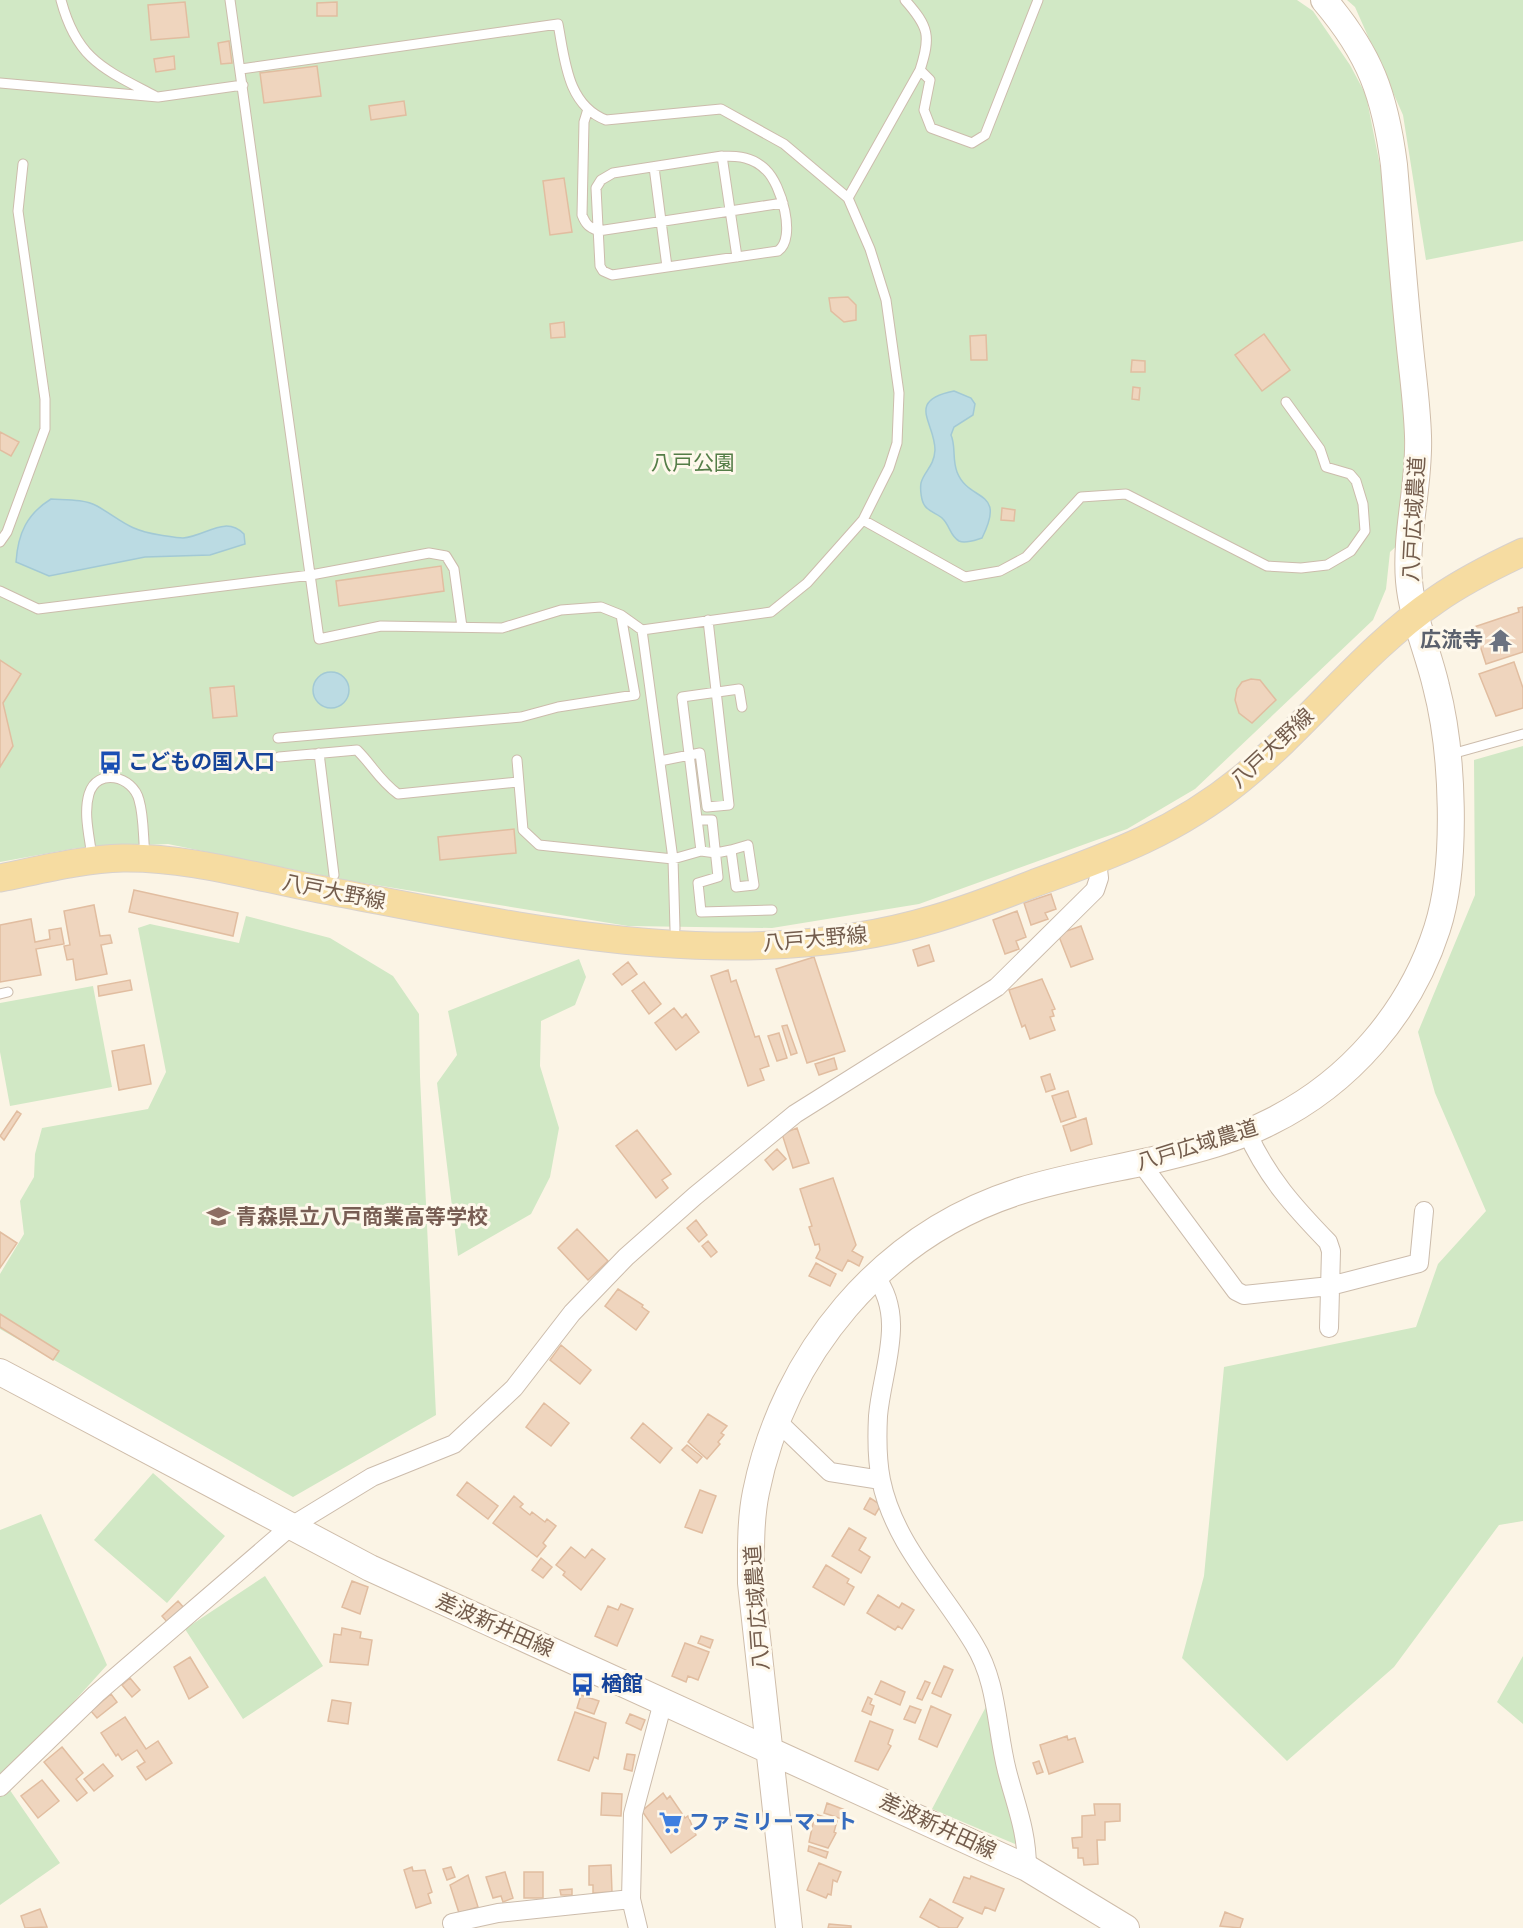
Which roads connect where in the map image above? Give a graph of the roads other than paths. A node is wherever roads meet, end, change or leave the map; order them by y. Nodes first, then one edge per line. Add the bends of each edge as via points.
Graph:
1 (61, 0) edge
2 (231, 0) edge
3 (905, 0) edge
4 (1038, 0) edge
5 (1324, 0) edge
6 (241, 69) junction
7 (920, 70) junction
8 (0, 84) edge
9 (243, 86) junction
10 (158, 98) junction
11 (588, 109) junction
12 (722, 156) junction
13 (23, 164) dead end
14 (654, 167) junction
15 (848, 198) junction
16 (783, 203) junction
17 (730, 211) junction
18 (662, 222) junction
19 (598, 231) junction
20 (737, 257) junction
21 (667, 267) junction
22 (1286, 402) dead end
23 (863, 520) junction
24 (0, 542) edge
25 (1523, 552) edge
26 (310, 575) junction
27 (0, 591) edge
28 (621, 615) junction
29 (1416, 615) junction
30 (708, 620) junction
31 (462, 627) junction
32 (642, 630) junction
33 (718, 692) junction
34 (742, 707) dead end
35 (1523, 734) edge
36 (278, 738) dead end
37 (319, 753) junction
38 (1446, 755) junction
39 (690, 756) junction
40 (279, 757) dead end
41 (517, 760) dead end
42 (660, 761) junction
43 (518, 782) junction
44 (699, 820) junction
45 (731, 850) dead end
46 (701, 851) junction
47 (716, 853) junction
48 (146, 858) junction
49 (673, 859) junction
50 (92, 861) junction
51 (1097, 861) junction
52 (334, 876) dead end
53 (0, 878) edge
54 (772, 910) dead end
55 (675, 929) dead end
56 (1247, 1132) junction
57 (1141, 1162) junction
58 (1424, 1211) dead end
59 (875, 1276) junction
60 (1330, 1286) junction
61 (1329, 1328) dead end
62 (0, 1372) edge
63 (776, 1419) junction
64 (881, 1480) junction
65 (290, 1527) junction
66 (663, 1702) junction
67 (771, 1749) junction
68 (0, 1787) edge
69 (1027, 1868) junction
70 (631, 1899) junction
71 (452, 1923) dead end
72 (638, 1928) edge
73 (789, 1928) edge
74 (1126, 1928) edge

1 - 10 lane via 68,27 86,53 107,70
2 - 6 lane
3 - 7 lane via 923,20 929,44
4 - 7 lane via 985,135 972,143 931,128 924,111 930,80
5 - 29 street, 八戸広域農道 via 1366,58 1381,95 1389,130 1418,440 1408,561
6 - 9 lane
6 - 11 lane via 558,24 570,85
7 - 15 lane
8 - 10 lane
9 - 10 lane
9 - 26 lane
11 - 15 lane via 606,120 721,109 784,144
11 - 19 lane via 584,122 582,215 585,224
12 - 14 lane
12 - 16 lane via 746,157 764,168
12 - 17 lane
13 - 24 lane via 18,211 45,399 45,429
14 - 18 lane
14 - 19 lane via 613,173 601,180 596,188
15 - 23 lane via 886,300 899,393 897,443 890,468
16 - 17 lane
16 - 20 lane via 787,237 784,247
17 - 18 lane
17 - 20 lane
18 - 19 lane
18 - 21 lane
19 - 21 lane via 600,266 607,274
20 - 21 lane
22 - 23 lane via 1320,449 1326,467 1350,474 1356,481 1363,504 1365,531 1351,551 1327,565 1267,566 1126,494 1081,497 1026,558 1000,571 965,577
23 - 30 lane via 807,583 771,612
25 - 29 main road, 八戸大野線 via 1461,584
26 - 27 lane via 38,609
26 - 31 lane via 319,639 381,626
26 - 31 lane via 429,553 446,556 454,569
28 - 31 lane via 601,607 561,610 502,628
28 - 32 lane
28 - 36 lane via 635,695 521,717
29 - 38 street, 八戸広域農道 via 1437,688
29 - 51 main road, 八戸大野線 via 1243,778 1174,827
30 - 32 lane
30 - 33 lane
32 - 42 lane
33 - 34 lane via 739,689
33 - 39 lane via 682,697
33 - 39 lane via 729,805 707,807 700,753
35 - 38 lane
37 - 40 lane
37 - 43 lane via 357,750 381,782 398,794
37 - 52 lane
38 - 56 street, 八戸広域農道 via 1450,820 1446,892 1437,928 1411,990 1378,1037 1332,1083 1272,1122
39 - 42 lane
39 - 44 lane
41 - 43 lane
42 - 49 lane
43 - 49 lane via 523,830 539,845
44 - 46 lane
44 - 47 lane via 712,820
45 - 47 lane
46 - 47 lane
46 - 49 lane
47 - 54 lane via 718,877 698,883 701,912
48 - 50 main road, 八戸大野線
48 - 50 lane via 139,799 132,785 120,777 98,780 89,791 86,805
48 - 51 main road, 八戸大野線 via 580,935 677,945 804,944 879,933 933,920
49 - 55 lane
50 - 53 main road, 八戸大野線
51 - 65 street via 1099,878 1095,890 997,987 795,1114 695,1196 618,1264 572,1313 514,1388 454,1444 372,1477
56 - 57 street, 八戸広域農道
56 - 60 street via 1275,1183 1328,1242
57 - 59 street, 八戸広域農道 via 1054,1181 983,1205 921,1239
57 - 60 street via 1236,1292 1274,1294
58 - 60 street via 1419,1263
59 - 63 street, 八戸広域農道 via 818,1340
59 - 64 street via 888,1294 891,1309 890,1353 878,1417
60 - 61 street
62 - 65 street, 差波新井田線
63 - 64 street via 830,1472
63 - 67 street, 八戸広域農道 via 754,1497 751,1539 751,1583
64 - 69 street via 900,1538 974,1644 990,1675 1007,1771 1027,1844
65 - 66 street, 差波新井田線 via 370,1568
65 - 68 street via 96,1694
66 - 67 street, 差波新井田線
66 - 70 street via 633,1814
67 - 69 street, 差波新井田線
67 - 73 street, 八戸広域農道
69 - 74 street, 差波新井田線
70 - 71 street via 498,1913
70 - 72 street

